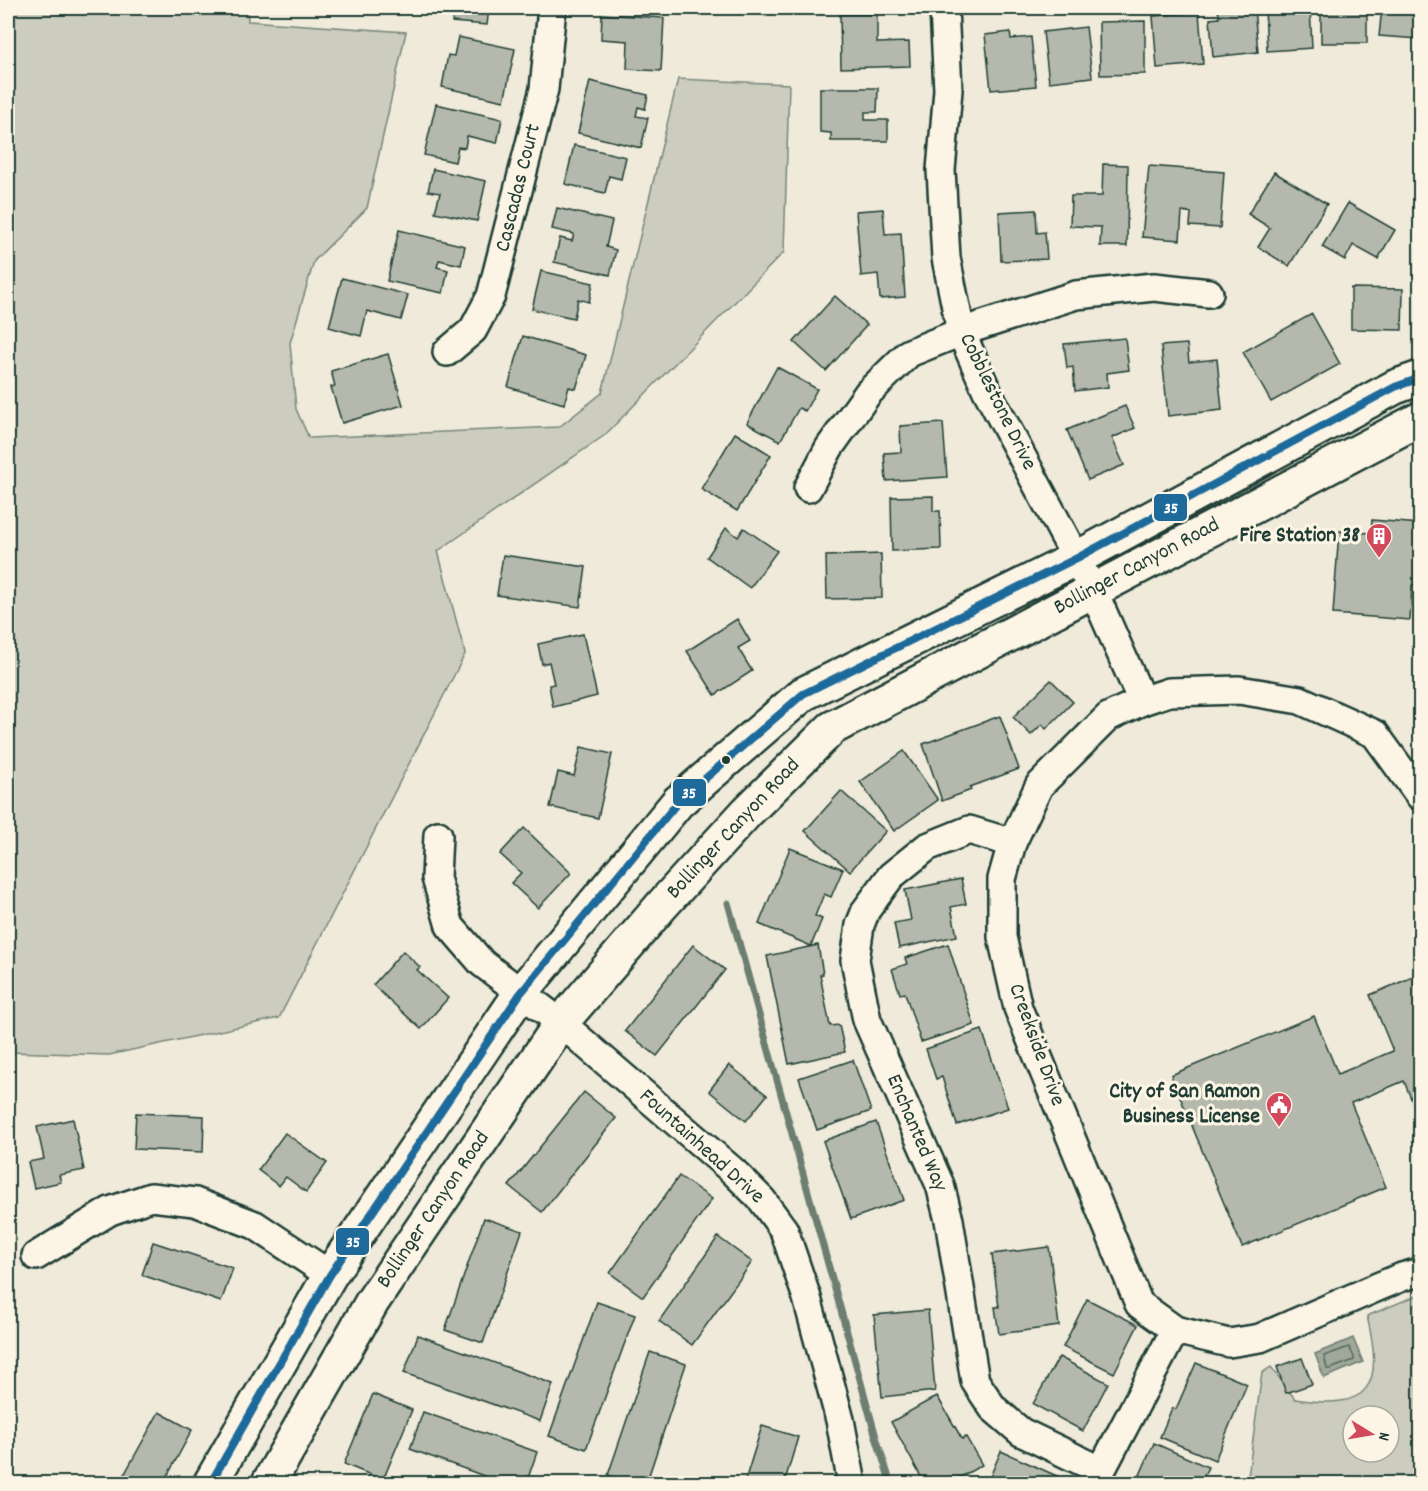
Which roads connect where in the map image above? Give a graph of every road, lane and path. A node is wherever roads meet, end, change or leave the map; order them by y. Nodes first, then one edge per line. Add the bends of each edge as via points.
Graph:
1 (552, 8) edge
2 (944, 8) edge
3 (949, 8) edge
4 (1209, 293) dead end
5 (961, 332) junction
6 (447, 352) dead end
7 (1420, 378) edge
8 (1420, 419) edge
9 (808, 488) dead end
10 (1077, 558) junction
11 (1093, 590) junction
12 (1142, 701) junction
13 (1420, 796) edge
14 (438, 836) dead end
15 (1012, 843) junction
16 (520, 994) junction
17 (561, 1023) junction
18 (36, 1256) dead end
19 (1420, 1272) edge
20 (330, 1275) junction
21 (1175, 1330) junction
22 (1097, 1477) edge
23 (210, 1484) edge
24 (268, 1484) edge
25 (852, 1484) edge

1 - 6 street, Cascadas Court via 544,89 491,296 473,330
2 - 3 street
2 - 5 street, Cobblestone Drive via 948,90 941,170 945,247
4 - 5 street via 1154,287 1076,295
5 - 9 street via 909,353 868,393 829,448
5 - 10 street, Cobblestone Drive via 987,391
7 - 10 main road, Bollinger Canyon Road via 1395,387
8 - 11 main road, Bollinger Canyon Road
10 - 11 street, Cobblestone Drive
10 - 16 main road, Bollinger Canyon Road via 803,694 678,802
11 - 12 street, Cobblestone Drive
11 - 17 main road, Bollinger Canyon Road via 832,728 747,812
12 - 13 street, Creekside Drive via 1169,692 1239,690 1300,700 1375,734
12 - 15 street, Creekside Drive via 1108,717 1039,786
14 - 16 street, Fountainhead Drive via 436,878 450,926 482,963
15 - 21 street, Creekside Drive via 1002,879 1002,937 1018,1008 1139,1304
15 - 22 street, Enchanted Way via 969,830 927,847 891,876 866,910 855,960 867,1020 940,1185 950,1220 975,1381 993,1408 1021,1432
16 - 17 street, Fountainhead Drive
16 - 20 main road, Bollinger Canyon Road
17 - 24 main road, Bollinger Canyon Road via 372,1302
17 - 25 street, Fountainhead Drive via 734,1172 784,1230 840,1420
18 - 20 street via 110,1211 151,1197 195,1202 255,1225
19 - 21 street, Creekside Drive via 1260,1338 1230,1343
20 - 23 main road, Bollinger Canyon Road
21 - 22 street

